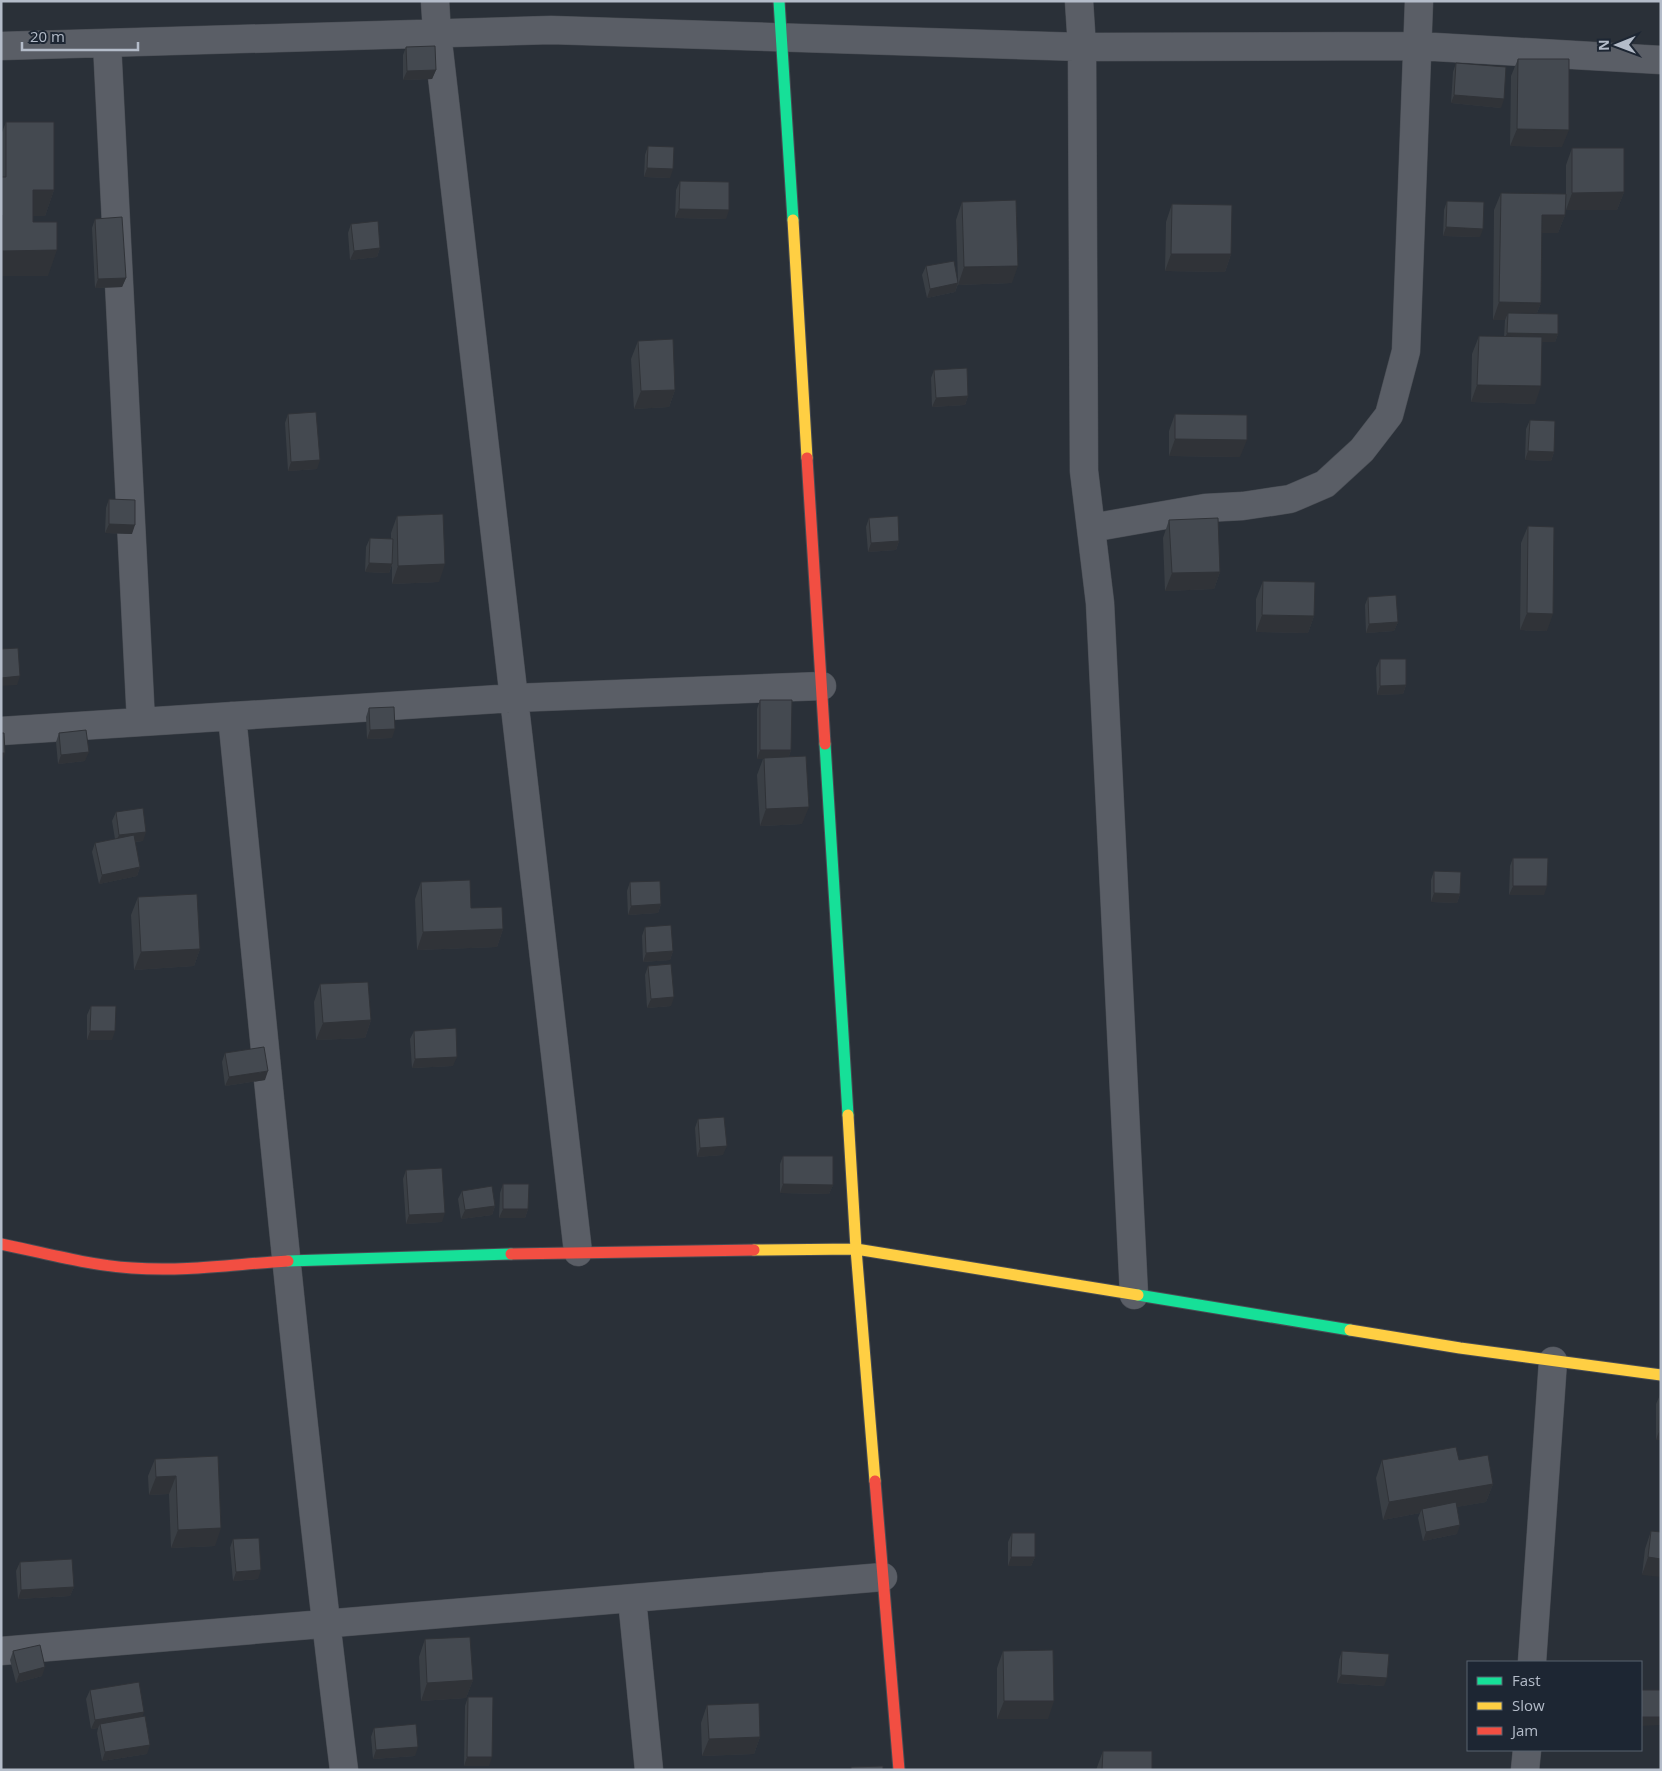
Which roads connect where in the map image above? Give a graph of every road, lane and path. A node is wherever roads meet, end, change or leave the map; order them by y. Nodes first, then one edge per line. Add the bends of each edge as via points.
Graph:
1 (435, 1) edge
2 (779, 1) edge
3 (1079, 1) edge
4 (1419, 1) edge
5 (437, 33) junction
6 (782, 37) junction
7 (107, 43) junction
8 (1, 46) edge
9 (1418, 46) junction
10 (1082, 47) junction
11 (1661, 60) edge
12 (1091, 528) junction
13 (822, 686) junction
14 (514, 698) junction
15 (232, 716) junction
16 (141, 722) junction
17 (1, 731) edge
18 (1, 1244) edge
19 (856, 1250) junction
20 (578, 1252) junction
21 (286, 1261) junction
22 (1134, 1295) junction
23 (1553, 1360) junction
24 (1661, 1376) edge
25 (883, 1578) junction
26 (632, 1599) junction
27 (326, 1624) junction
28 (1, 1651) edge
29 (1532, 1661) edge
30 (1526, 1751) edge
31 (344, 1770) edge
32 (649, 1770) edge
33 (899, 1770) edge
34 (1525, 1770) edge

1 - 5 street
2 - 6 street
3 - 10 street
4 - 9 street
5 - 6 street via 551,30
5 - 7 street
5 - 14 street
6 - 10 street
6 - 13 street
7 - 8 street
7 - 16 street
9 - 10 street
9 - 11 street
9 - 12 street via 1406,351 1389,415 1362,450 1325,484 1290,499 1205,508
10 - 12 street via 1084,472
12 - 22 street via 1100,603
13 - 14 street
13 - 19 street
14 - 15 street
14 - 20 street
15 - 16 street
15 - 21 street
16 - 17 street
18 - 21 street via 132,1268 193,1268
19 - 20 street
19 - 22 street
19 - 25 street
20 - 21 street
21 - 27 street
22 - 23 street
23 - 24 street
23 - 29 street
25 - 26 street
25 - 33 street
26 - 27 street
26 - 32 street
27 - 28 street
27 - 31 street
30 - 34 street

